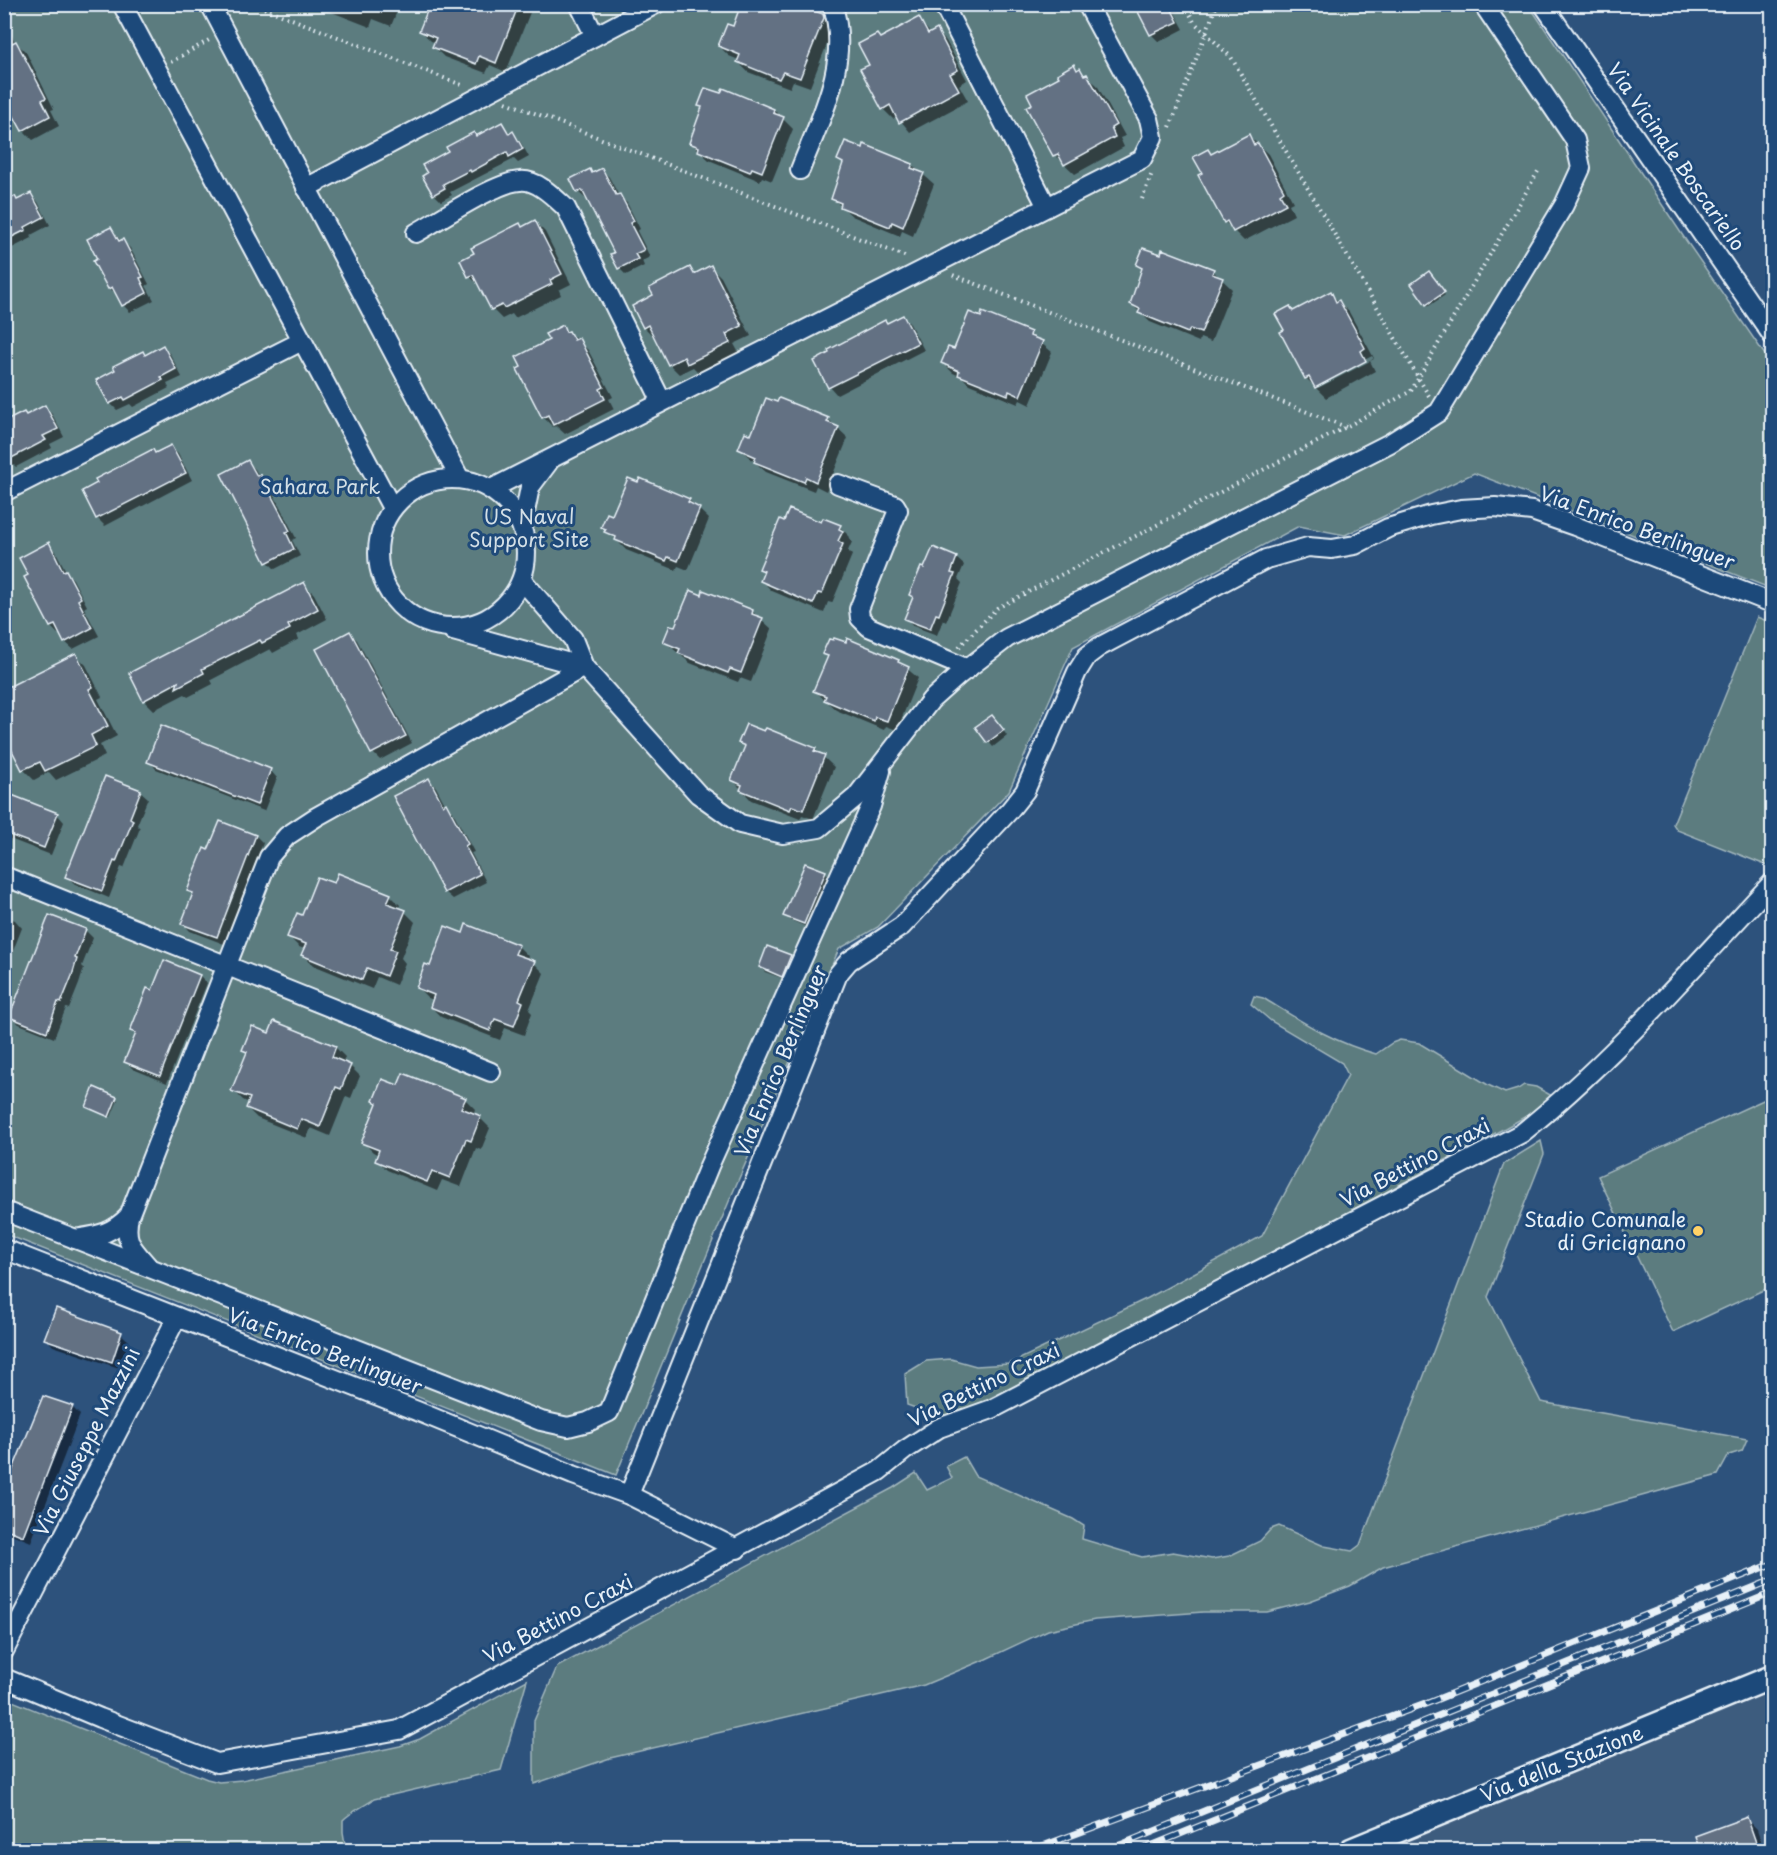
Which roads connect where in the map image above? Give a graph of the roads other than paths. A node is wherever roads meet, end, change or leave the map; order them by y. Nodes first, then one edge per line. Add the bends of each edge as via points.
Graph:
1 (122, 4) edge
2 (210, 4) edge
3 (579, 4) edge
4 (656, 4) edge
5 (832, 4) edge
6 (943, 4) edge
7 (1087, 4) edge
8 (1483, 4) edge
9 (1543, 4) edge
10 (595, 36) junction
11 (800, 170) dead end
12 (306, 188) junction
13 (1047, 207) junction
14 (416, 233) dead end
15 (1773, 334) edge
16 (302, 341) junction
17 (662, 402) junction
18 (551, 459) junction
19 (460, 479) junction
20 (838, 483) dead end
21 (491, 489) junction
22 (4, 492) edge
23 (392, 508) junction
24 (522, 527) junction
25 (522, 580) junction
26 (1773, 603) edge
27 (433, 625) junction
28 (584, 667) junction
29 (968, 669) junction
30 (885, 761) junction
31 (4, 876) edge
32 (1773, 883) edge
33 (227, 966) junction
34 (491, 1072) dead end
35 (4, 1211) edge
36 (129, 1216) junction
37 (75, 1239) junction
38 (4, 1249) edge
39 (151, 1269) junction
40 (177, 1317) junction
41 (629, 1495) junction
42 (736, 1549) junction
43 (4, 1651) edge
44 (1773, 1677) edge
45 (4, 1678) edge
46 (1351, 1851) edge

1 - 16 street
2 - 12 street
3 - 10 street
4 - 10 street
5 - 11 street via 839,40 836,70
6 - 13 street
7 - 13 street via 1149,119 1153,137 1142,159
8 - 29 street via 1575,140 1581,168 1564,205 1439,412 1390,443 1007,638
9 - 15 street, Via Vicinale Boscariello
10 - 12 street
12 - 19 street
13 - 17 street
14 - 17 street via 497,188 521,180 544,188 566,208
16 - 22 street
16 - 23 street
17 - 18 street
18 - 21 street
18 - 24 street via 530,487
19 - 21 street
19 - 23 street via 434,480 411,490
20 - 29 street via 898,510 859,609 860,618 868,627
21 - 24 street via 510,505
23 - 27 street via 381,530 377,554 381,577 393,599 410,615
24 - 25 street via 527,554
25 - 27 street via 511,599 486,619 454,628
25 - 28 street via 573,639
26 - 41 street, Via Enrico Berlinguer via 1532,511 1484,507 1431,515 1388,528 1355,544 1332,549 1308,547 1266,559 1087,656 1025,791 1010,811 902,926 849,961 838,974
27 - 28 street
28 - 30 street via 698,794 741,824 783,834 819,828 856,797
28 - 33 street via 287,836 269,857
29 - 30 street via 931,700
30 - 39 street via 871,806 709,1166 609,1412 568,1427 541,1421
31 - 33 street
32 - 42 street, Via Bettino Craxi via 1607,1057 1522,1133 992,1409 939,1428 879,1471
33 - 34 street
33 - 36 street
35 - 37 street
36 - 37 street via 118,1228
36 - 39 street via 129,1243
37 - 39 street
38 - 40 street, Via Enrico Berlinguer
40 - 41 street, Via Enrico Berlinguer
40 - 43 street, Via Giuseppe Mazzini
41 - 42 street, Via Enrico Berlinguer
42 - 45 street, Via Bettino Craxi via 399,1730 217,1763
44 - 46 street, Via della Stazione

